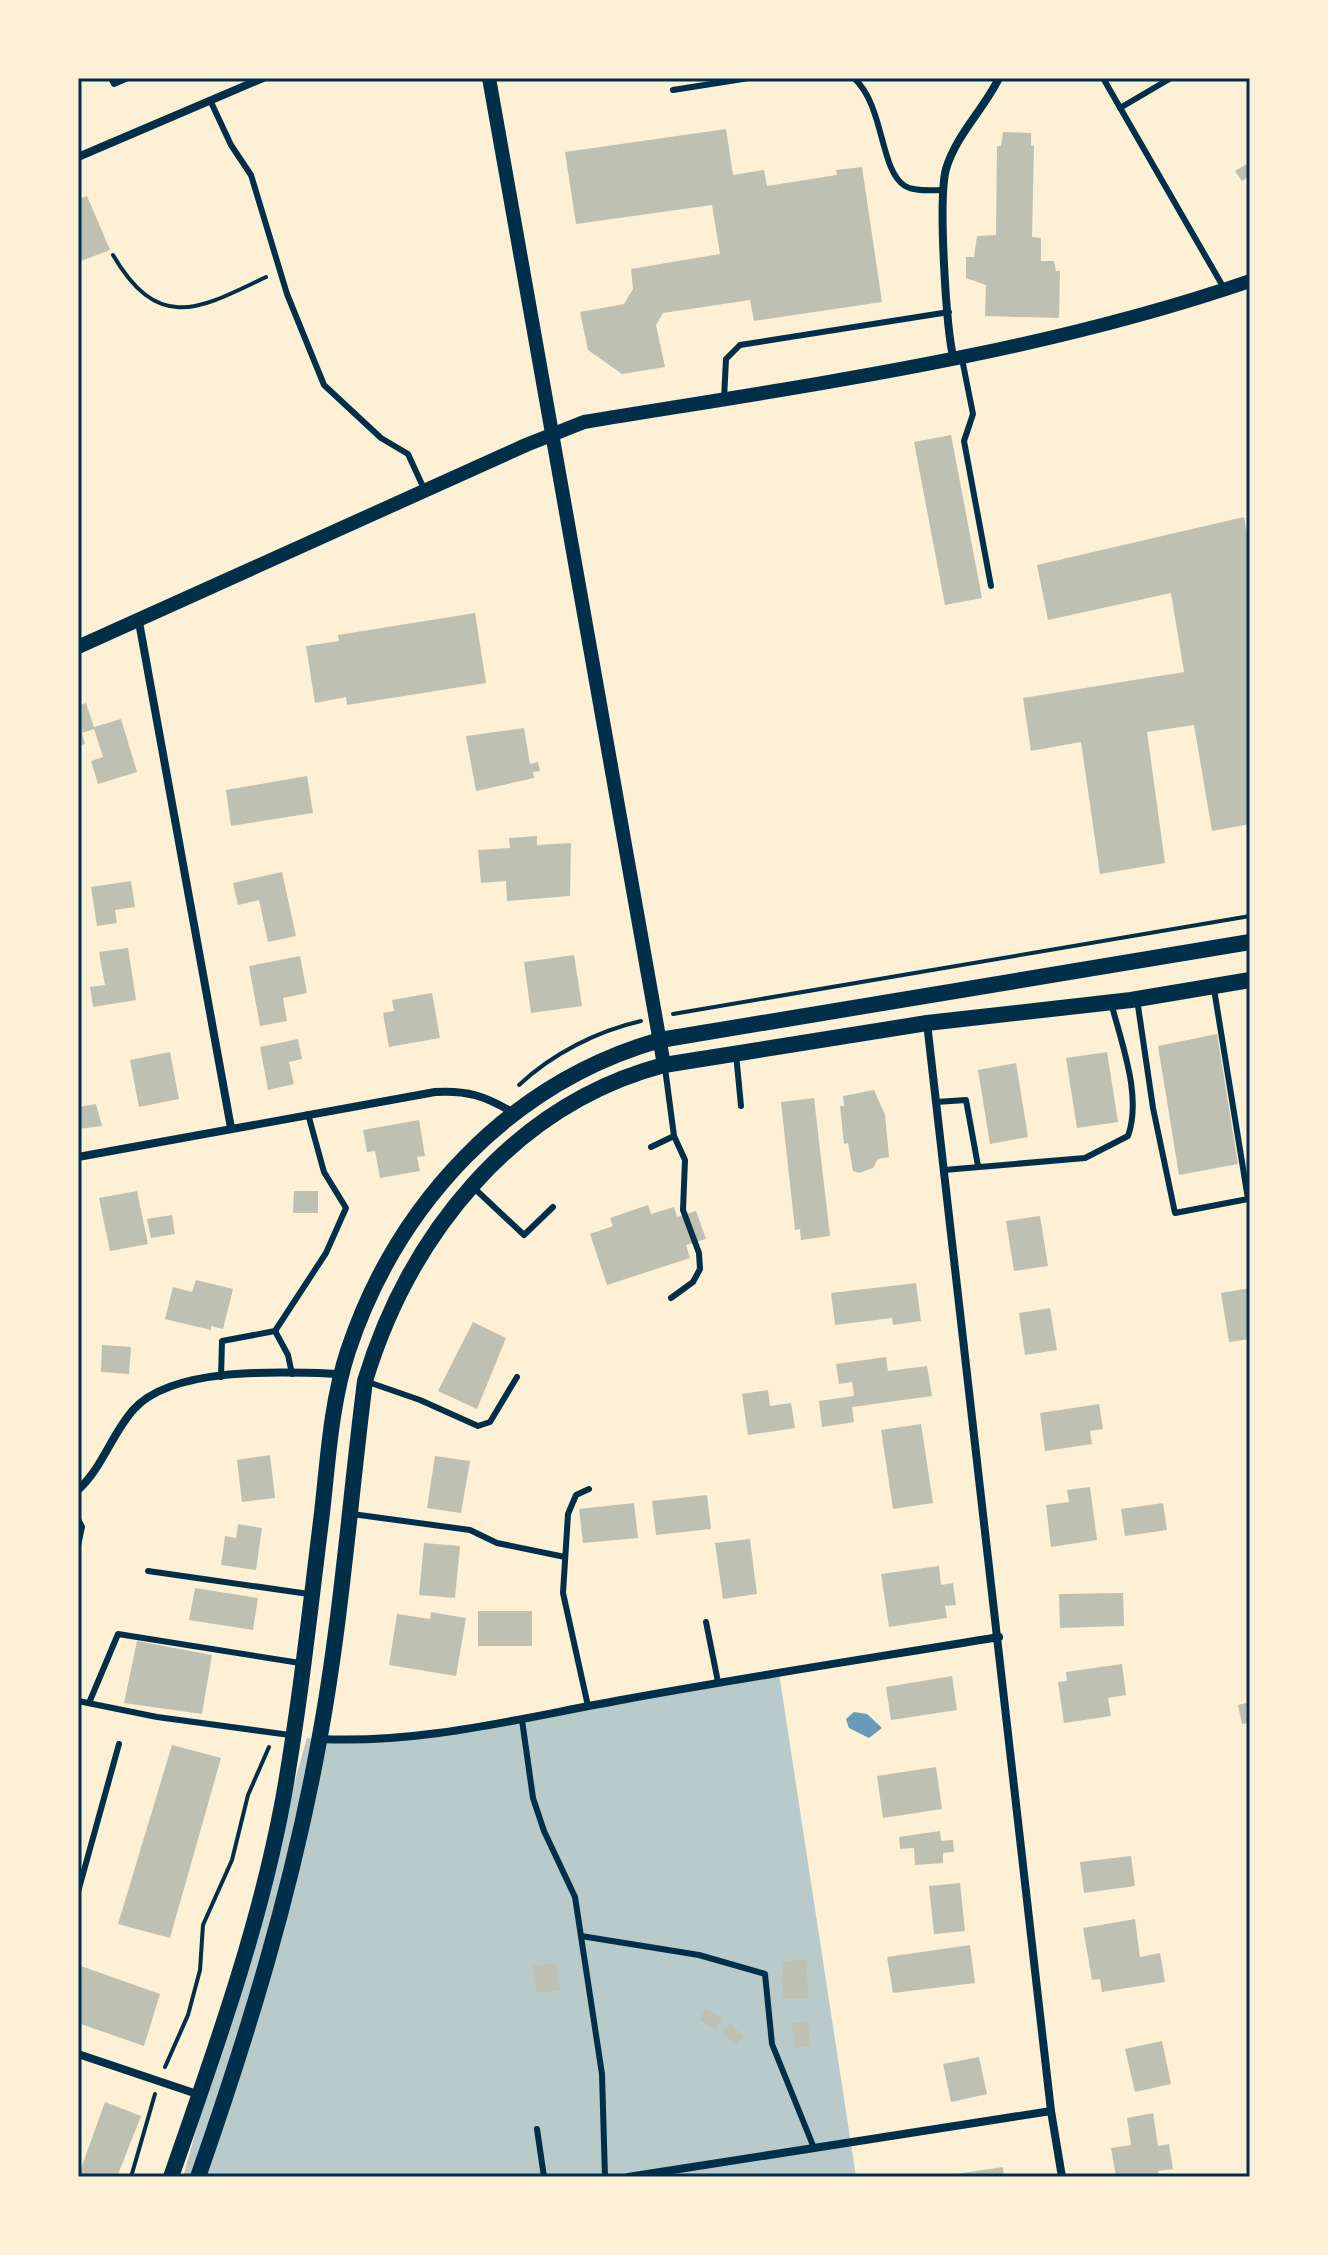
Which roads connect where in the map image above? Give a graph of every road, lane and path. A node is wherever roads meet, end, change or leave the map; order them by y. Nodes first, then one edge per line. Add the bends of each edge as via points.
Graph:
1 (111, 78) edge
2 (128, 78) edge
3 (263, 78) edge
4 (489, 78) edge
5 (749, 78) edge
6 (854, 78) edge
7 (999, 78) edge
8 (1103, 78) edge
9 (1171, 78) edge
10 (673, 90) dead end
11 (210, 100) junction
12 (1120, 108) junction
13 (78, 157) edge
14 (943, 190) junction
15 (113, 255) dead end
16 (280, 271) junction
17 (1250, 281) edge
18 (1225, 290) junction
19 (949, 312) junction
20 (958, 360) junction
21 (724, 399) junction
22 (554, 433) junction
23 (425, 491) junction
24 (991, 586) dead end
25 (139, 622) junction
26 (78, 647) edge
27 (1250, 916) edge
28 (1250, 942) edge
29 (1250, 980) edge
30 (1213, 986) junction
31 (1137, 999) junction
32 (1111, 1002) junction
33 (656, 1017) junction
34 (927, 1023) junction
35 (660, 1040) junction
36 (736, 1054) junction
37 (664, 1065) junction
38 (936, 1102) junction
39 (741, 1106) dead end
40 (505, 1108) junction
41 (308, 1114) junction
42 (231, 1128) junction
43 (674, 1136) junction
44 (651, 1147) dead end
45 (78, 1157) edge
46 (978, 1166) junction
47 (944, 1170) junction
48 (471, 1185) junction
49 (553, 1207) dead end
50 (671, 1298) dead end
51 (275, 1331) junction
52 (292, 1374) junction
53 (342, 1374) junction
54 (221, 1377) junction
55 (517, 1377) dead end
56 (365, 1381) junction
57 (589, 1489) dead end
58 (78, 1490) edge
59 (348, 1513) junction
60 (78, 1519) edge
61 (78, 1546) edge
62 (565, 1557) junction
63 (148, 1571) dead end
64 (312, 1595) junction
65 (706, 1622) dead end
66 (999, 1637) junction
67 (304, 1664) junction
68 (718, 1682) junction
69 (78, 1701) edge
70 (89, 1703) junction
71 (588, 1706) junction
72 (522, 1720) junction
73 (272, 1732) junction
74 (294, 1735) junction
75 (320, 1739) junction
76 (119, 1744) dead end
77 (78, 1892) edge
78 (581, 1936) junction
79 (78, 2054) edge
80 (164, 2070) dead end
81 (200, 2095) junction
82 (154, 2097) dead end
83 (1051, 2111) junction
84 (537, 2129) dead end
85 (814, 2148) junction
86 (131, 2177) edge
87 (171, 2177) edge
88 (198, 2177) edge
89 (544, 2177) edge
90 (605, 2177) edge
91 (628, 2177) edge
92 (1062, 2177) edge

1 - 2 lane via 114,84
3 - 11 street
4 - 22 street
5 - 10 lane
6 - 14 lane via 877,112 897,178 913,189
7 - 14 street via 954,149
8 - 12 lane
9 - 12 lane
11 - 13 street
11 - 16 lane via 251,175
12 - 18 lane
14 - 19 street
15 - 16 path via 136,287 173,307 200,308
16 - 23 lane via 324,385 381,438 408,454
17 - 18 street
18 - 20 street via 1093,329
19 - 20 street
19 - 21 lane via 740,345 726,359
20 - 21 street
20 - 24 lane via 973,414 964,441
21 - 22 street via 584,422
22 - 23 street
22 - 33 street
23 - 25 street
25 - 26 street
25 - 42 street
27 - 33 path
28 - 35 main road
29 - 30 main road
30 - 31 main road
30 - 31 lane via 1248,1199 1175,1213
31 - 32 main road
32 - 34 main road
32 - 46 lane via 1134,1119 1128,1136 1085,1158
33 - 35 street
33 - 40 path via 607,1029 534,1071
34 - 36 main road
34 - 38 street
35 - 37 street
35 - 40 main road via 623,1050
36 - 37 main road
36 - 39 lane
37 - 43 lane
37 - 48 main road via 587,1095 523,1135
38 - 46 lane via 966,1100
38 - 47 street
40 - 41 street via 464,1090
40 - 53 main road via 421,1207 367,1304
41 - 42 street
41 - 51 lane via 324,1172 346,1208 326,1253
42 - 45 street
43 - 44 lane
43 - 50 lane via 685,1160 683,1210 700,1269 693,1282
46 - 47 lane
47 - 66 street
48 - 49 lane via 524,1235
48 - 56 main road via 402,1286
51 - 52 lane
51 - 54 lane via 222,1341
52 - 53 street
52 - 54 street
53 - 64 main road
54 - 58 street via 191,1380 152,1394 133,1410
55 - 56 lane via 490,1422 478,1426
56 - 59 main road
57 - 62 lane via 572,1503
59 - 62 lane via 470,1530 497,1543
59 - 75 main road
60 - 61 lane
62 - 71 lane via 564,1601
63 - 64 lane
64 - 67 main road
65 - 68 lane
66 - 68 street
66 - 83 street
67 - 70 lane via 118,1634
67 - 74 main road
68 - 71 street
69 - 70 lane
70 - 73 lane
71 - 72 street
72 - 75 street via 387,1740
72 - 78 lane via 533,1798 575,1897
73 - 74 lane
73 - 80 path via 248,1795 232,1860 203,1925 200,1970 188,2015
74 - 81 main road via 258,1905
75 - 88 main road via 268,1963
76 - 77 lane
78 - 85 lane via 699,1955 765,1974 772,2044
78 - 90 lane via 602,2074
79 - 81 street
81 - 87 main road
82 - 86 path
83 - 85 street
83 - 92 street
84 - 89 lane
85 - 91 street

